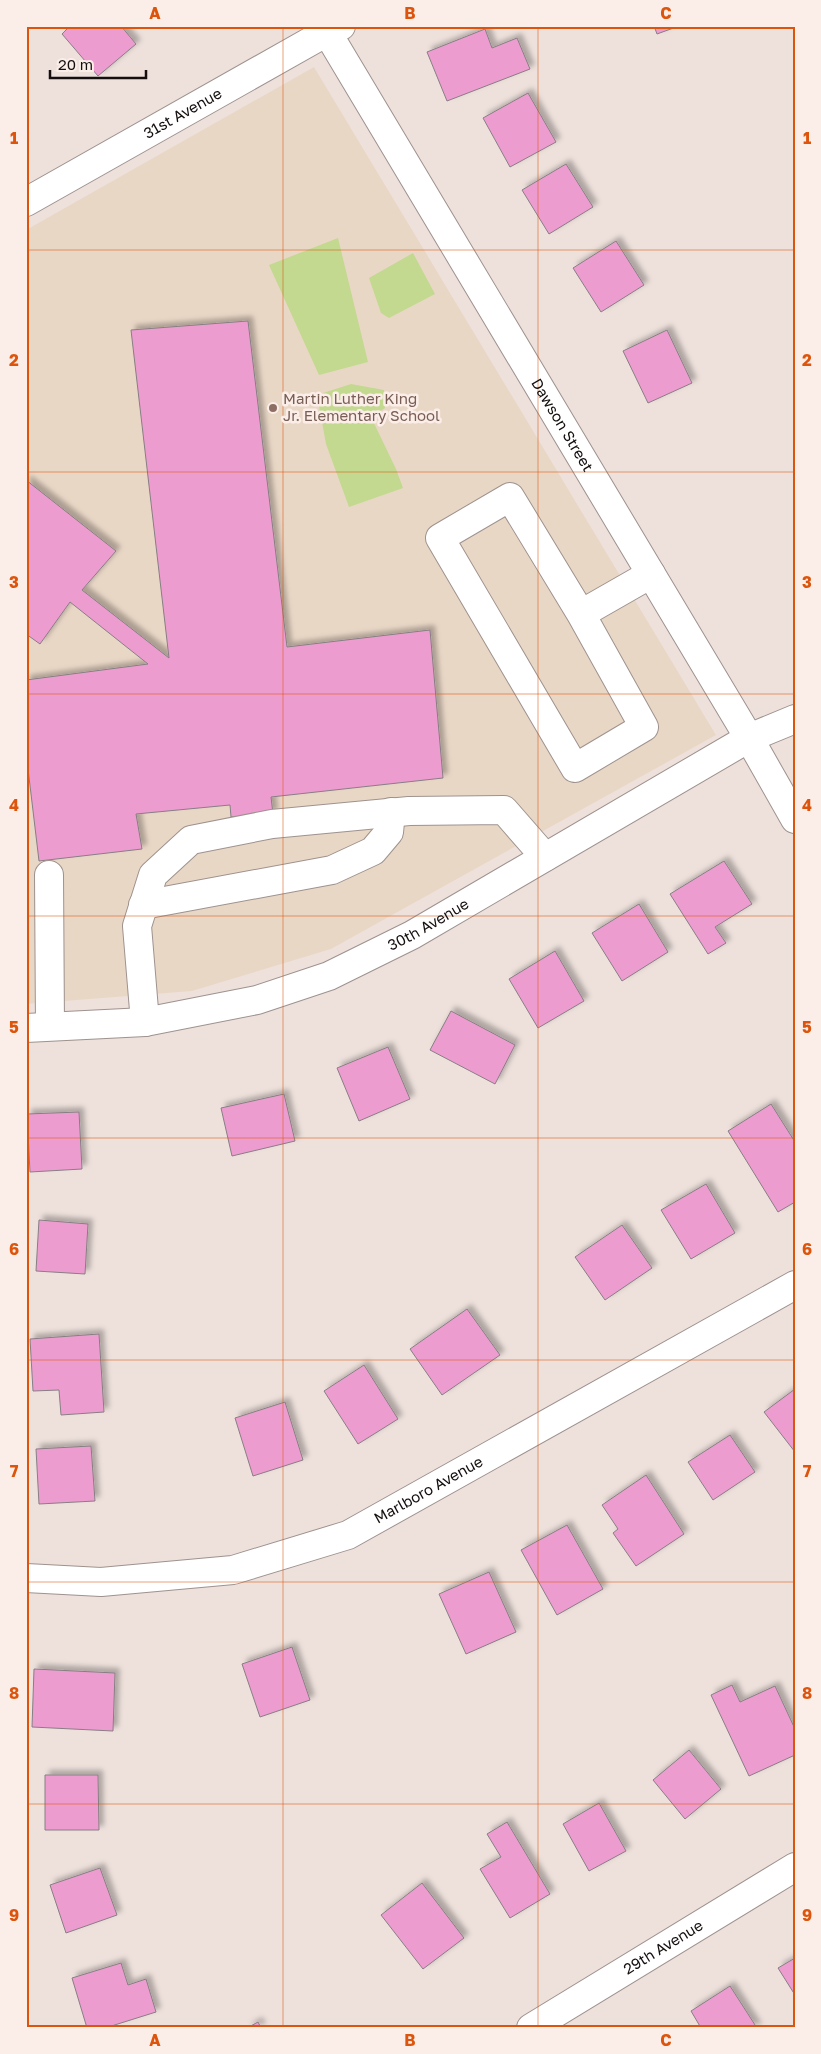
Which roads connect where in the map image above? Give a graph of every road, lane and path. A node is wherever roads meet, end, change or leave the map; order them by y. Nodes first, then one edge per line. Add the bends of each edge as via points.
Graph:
1 (334, 29) edge
2 (26, 202) edge
3 (651, 574) junction
4 (581, 614) junction
5 (795, 719) edge
6 (749, 738) junction
7 (391, 812) junction
8 (795, 819) edge
9 (545, 857) junction
10 (49, 875) dead end
11 (143, 905) junction
12 (145, 1022) junction
13 (38, 1027) edge
14 (795, 1285) edge
15 (26, 1578) edge
16 (795, 1867) edge
17 (532, 2028) edge

1 - 2 street, 31st Avenue
1 - 3 street, Dawson Street
3 - 4 street
3 - 6 street, Dawson Street
4 - 4 street via 510,497 440,538 575,768 644,727
5 - 6 street, 30th Avenue
6 - 8 street, Dawson Street
6 - 9 street, 30th Avenue
7 - 9 street via 504,810
7 - 11 street via 389,832 373,851 332,870
7 - 11 street via 256,826 191,840 153,875
9 - 12 street, 30th Avenue via 412,935 329,976 256,1000
10 - 13 street
11 - 12 street via 136,926
12 - 13 street, 30th Avenue
14 - 15 street, Marlboro Avenue via 348,1534 233,1570 101,1582
16 - 17 street, 29th Avenue

